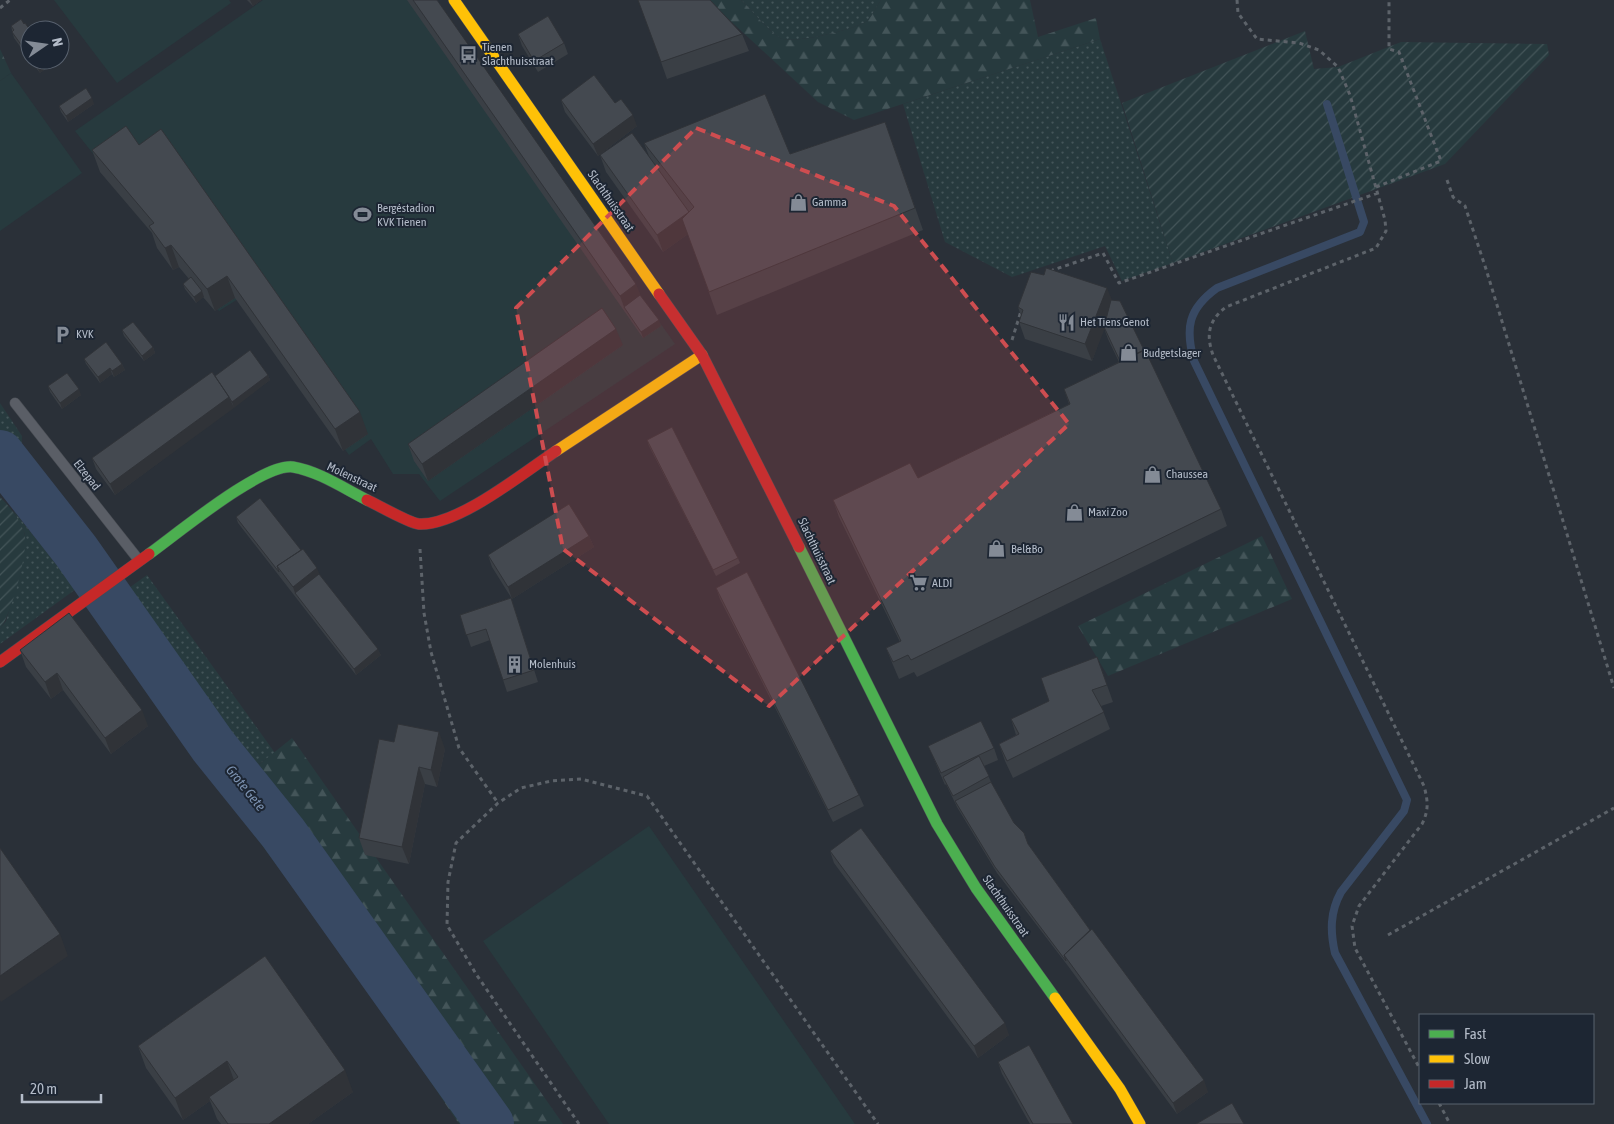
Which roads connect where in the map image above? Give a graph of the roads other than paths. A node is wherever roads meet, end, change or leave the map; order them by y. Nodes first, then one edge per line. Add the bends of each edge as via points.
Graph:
1 (454, 0) edge
2 (702, 355) junction
3 (15, 403) dead end
4 (140, 562) junction
5 (0, 662) edge
6 (1140, 1124) edge

1 - 2 street, Slachthuisstraat
2 - 4 street, Molenstraat via 445,521 418,524 292,467 274,470 237,490
2 - 6 street, Slachthuisstraat via 937,824 976,888 1120,1089
3 - 4 lane, Elzepad
4 - 5 street, Molenstraat

